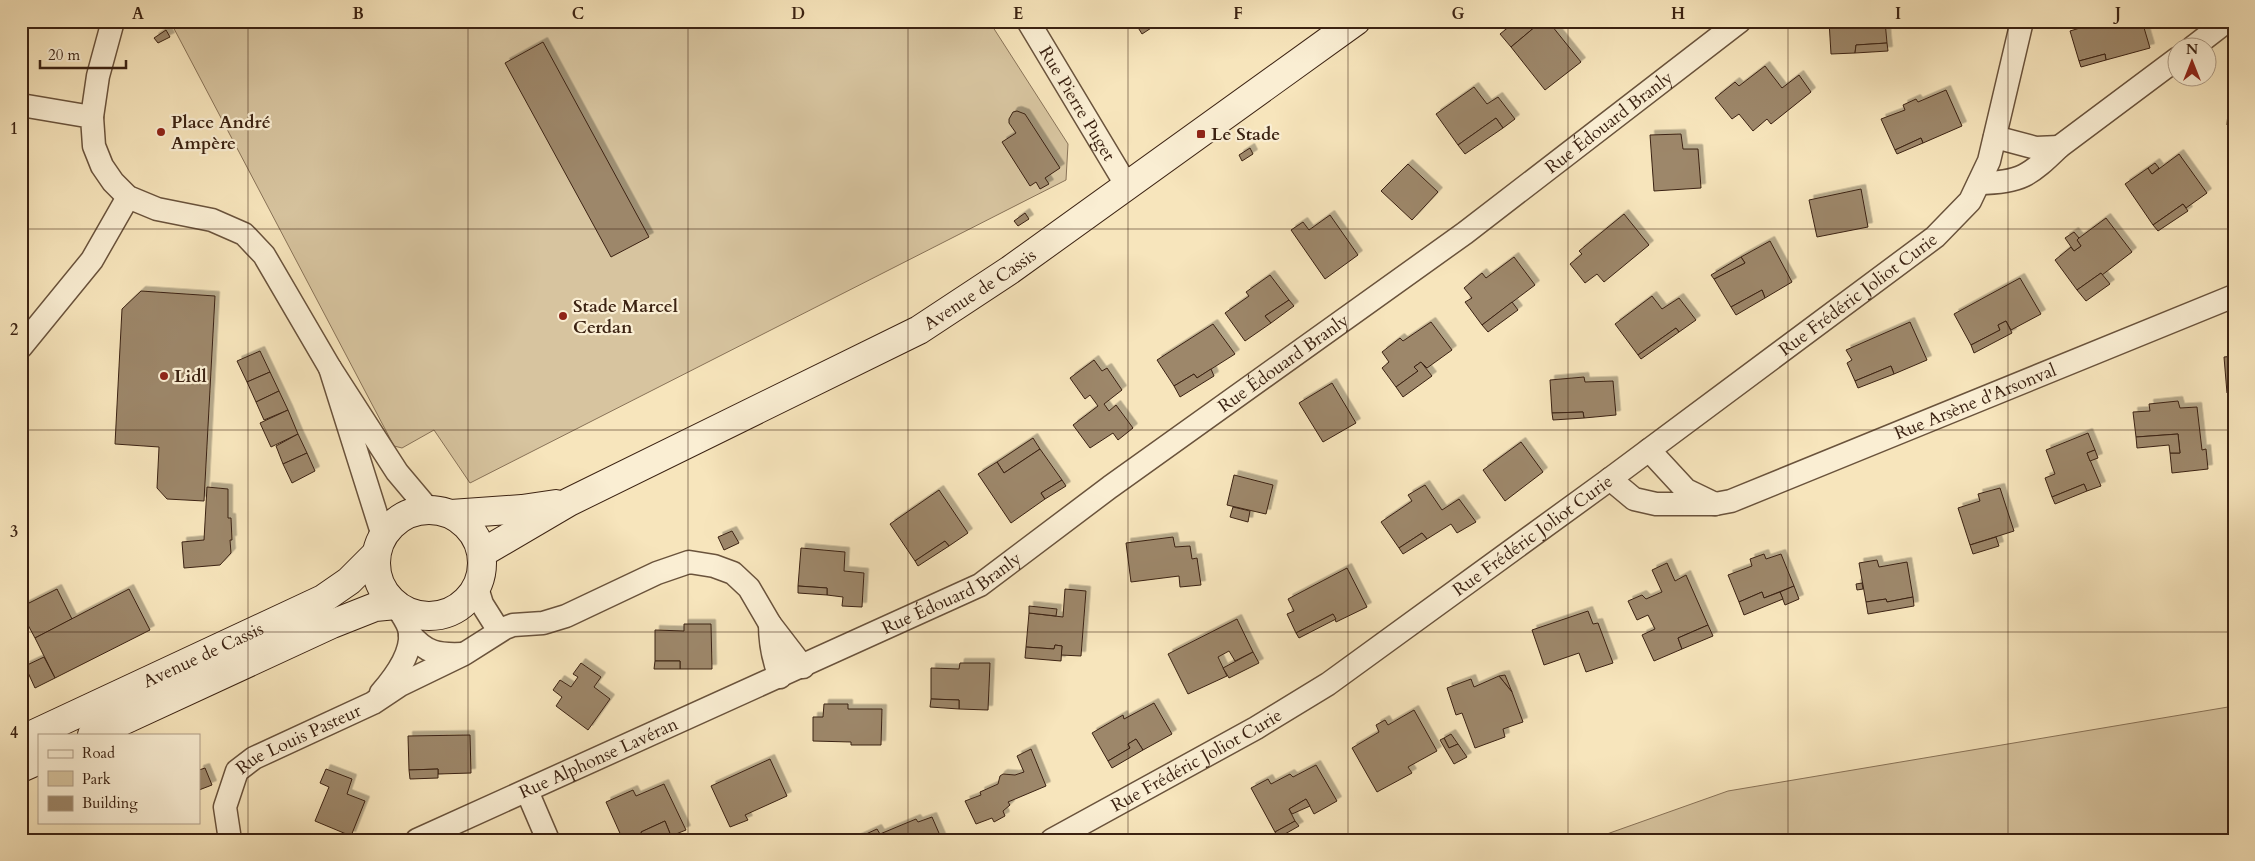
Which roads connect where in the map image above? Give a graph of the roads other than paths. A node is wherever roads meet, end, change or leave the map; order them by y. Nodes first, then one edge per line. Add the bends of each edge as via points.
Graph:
1 (112, 21) edge
2 (1028, 21) edge
3 (1356, 21) edge
4 (2022, 21) edge
5 (2227, 21) edge
6 (1739, 22) edge
7 (2205, 38) edge
8 (2168, 65) edge
9 (21, 105) edge
10 (92, 117) junction
11 (1995, 137) junction
12 (2059, 147) junction
13 (1979, 183) junction
14 (1127, 186) junction
15 (128, 197) junction
16 (2234, 296) edge
17 (21, 347) edge
18 (330, 368) junction
19 (1649, 450) junction
20 (1610, 479) junction
21 (569, 502) junction
22 (1715, 504) junction
23 (440, 512) junction
24 (380, 545) junction
25 (482, 553) junction
26 (477, 588) junction
27 (396, 605) junction
28 (770, 624) junction
29 (499, 631) junction
30 (410, 634) junction
31 (464, 654) junction
32 (803, 667) junction
33 (780, 677) junction
34 (372, 703) junction
35 (94, 734) edge
36 (21, 740) edge
37 (38, 760) edge
38 (21, 768) edge
39 (528, 791) junction
40 (230, 840) edge
41 (417, 840) edge
42 (548, 840) edge
43 (1052, 840) edge

1 - 10 street
2 - 14 street, Rue Pierre Puget
3 - 14 main road, Avenue de Cassis
4 - 11 street, Rue Frédéric Joliot Curie
5 - 7 street
6 - 32 street, Rue Édouard Branly via 1465,233 1110,487 980,585
8 - 12 street
9 - 10 street
10 - 15 street via 94,146 102,166 112,182
11 - 12 street via 2036,148
11 - 13 street, Rue Frédéric Joliot Curie
12 - 13 street via 2034,172 2013,180
13 - 19 street, Rue Frédéric Joliot Curie via 1970,202 1935,236
14 - 21 main road, Avenue de Cassis via 919,330
15 - 17 street via 92,260
15 - 18 street via 157,209 212,220 244,234 264,255
16 - 22 street, Rue Arsène d'Arsonval via 1740,498
18 - 23 street via 398,472
18 - 24 street
19 - 20 street, Rue Frédéric Joliot Curie
19 - 22 street via 1686,490
20 - 22 street, Rue Arsène d'Arsonval via 1634,498 1649,502
20 - 43 street, Rue Frédéric Joliot Curie via 1328,684 1256,728
21 - 23 main road, Avenue de Cassis via 522,509
21 - 25 main road, Avenue de Cassis
23 - 24 main road, Avenue de Cassis via 411,513 395,522
23 - 25 main road via 465,524 476,537
24 - 27 main road via 376,568 378,581
24 - 36 main road, Avenue de Cassis via 349,581 323,598
25 - 26 main road via 482,571
26 - 27 main road via 458,609 444,615 420,616
26 - 29 street via 482,604
27 - 30 street
27 - 35 main road, Avenue de Cassis via 375,607 332,624
28 - 29 street via 749,588 733,573 689,562 566,616
28 - 32 street
28 - 33 street via 770,645
29 - 31 street, Rue Louis Pasteur
30 - 31 street via 421,646 438,654
30 - 34 street, Rue Louis Pasteur via 401,663
31 - 34 street, Rue Louis Pasteur via 400,685
32 - 33 street, Rue Édouard Branly
33 - 39 street, Rue Alphonse Lavéran
34 - 40 street, Rue Louis Pasteur via 268,750 237,771 225,807
37 - 38 main road
39 - 41 street, Rue Alphonse Lavéran
39 - 42 street

